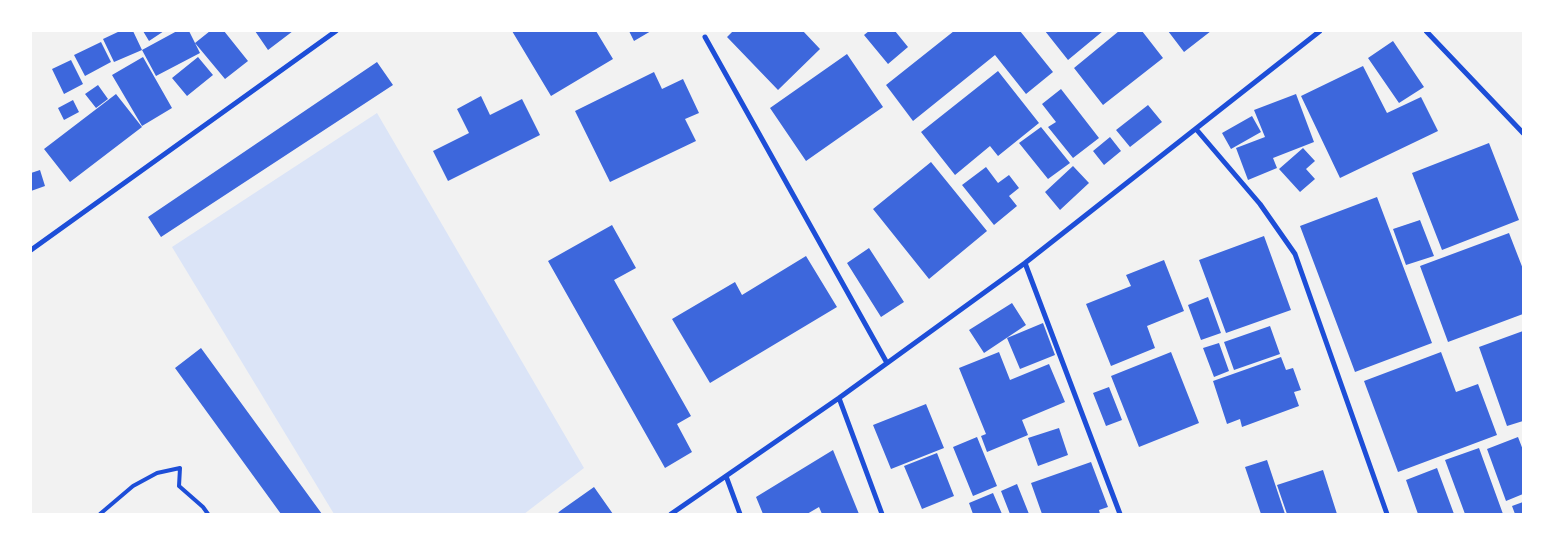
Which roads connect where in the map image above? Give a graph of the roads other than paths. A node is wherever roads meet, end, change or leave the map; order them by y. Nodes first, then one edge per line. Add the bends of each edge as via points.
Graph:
1 (336, 31) edge
2 (1320, 31) edge
3 (1426, 31) edge
4 (705, 37) dead end
5 (1196, 129) junction
6 (1523, 134) edge
7 (31, 250) edge
8 (1025, 262) junction
9 (887, 363) junction
10 (839, 398) junction
11 (726, 476) junction
12 (100, 514) edge
13 (208, 514) edge
14 (671, 514) edge
15 (740, 514) edge
16 (882, 514) edge
17 (1120, 514) edge
18 (1387, 514) edge

1 - 7 street
2 - 5 street
3 - 6 street
4 - 9 street
5 - 8 street
5 - 18 street via 1260,204 1294,254
8 - 9 street
8 - 17 street
9 - 10 street
10 - 11 street
10 - 16 street
11 - 14 street
11 - 15 street
12 - 13 lane via 133,486 157,473 180,468 179,486

